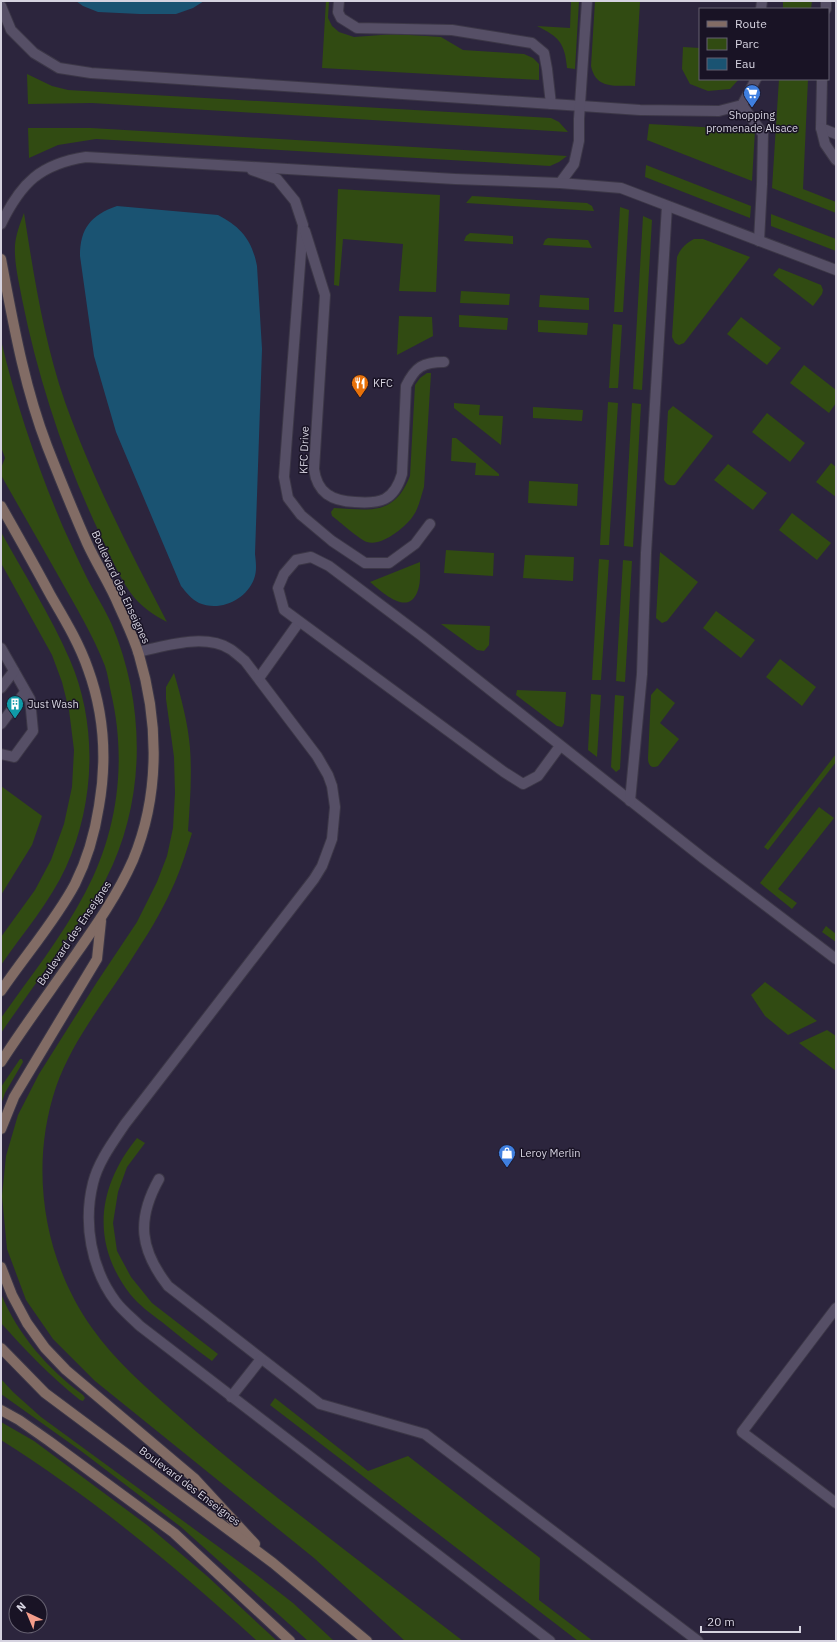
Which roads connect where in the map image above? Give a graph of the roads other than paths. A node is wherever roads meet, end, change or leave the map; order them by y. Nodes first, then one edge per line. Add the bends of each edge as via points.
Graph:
1 (339, 1) edge
2 (587, 1) edge
3 (1, 6) edge
4 (755, 80) edge
5 (822, 80) edge
6 (550, 104) junction
7 (580, 105) junction
8 (742, 105) junction
9 (821, 128) junction
10 (836, 134) edge
11 (836, 160) edge
12 (242, 167) junction
13 (560, 183) junction
14 (667, 206) junction
15 (1, 224) edge
16 (303, 225) junction
17 (759, 241) junction
18 (1, 259) edge
19 (836, 270) edge
20 (444, 362) dead end
21 (1, 506) edge
22 (430, 524) dead end
23 (299, 622) junction
24 (1, 648) edge
25 (138, 652) junction
26 (14, 671) junction
27 (258, 678) junction
28 (1, 688) edge
29 (25, 692) junction
30 (1, 724) edge
31 (560, 746) junction
32 (1, 754) edge
33 (630, 801) junction
34 (101, 919) junction
35 (836, 959) edge
36 (1, 991) edge
37 (1, 1062) edge
38 (1, 1129) edge
39 (159, 1179) dead end
40 (1, 1267) edge
41 (836, 1308) edge
42 (1, 1348) edge
43 (261, 1359) junction
44 (231, 1397) junction
45 (1, 1410) edge
46 (836, 1503) edge
47 (273, 1563) junction
48 (290, 1641) edge
49 (367, 1641) edge
50 (550, 1641) edge
51 (698, 1641) edge

1 - 6 lane via 338,12 341,18 357,28 452,30 532,43 544,53
2 - 7 lane
3 - 6 lane via 11,30 34,53 59,68 91,73
4 - 8 lane
5 - 9 lane
6 - 7 lane
7 - 8 lane via 640,110 719,111
7 - 13 lane via 574,164
8 - 17 lane via 763,134
9 - 10 lane
9 - 11 lane via 825,144
12 - 13 lane
12 - 15 lane via 92,157 67,160 49,167 29,181
12 - 16 lane, KFC Drive via 277,179 295,201
13 - 14 lane via 621,188
14 - 17 lane
14 - 33 lane via 646,553 642,674
16 - 20 lane, KFC Drive via 325,295 314,469 316,481 331,498 373,503 384,500 393,492 402,474 406,386 411,375 420,366 429,362
16 - 22 lane via 284,477 288,498 301,515 332,541 365,563 389,562 415,544
17 - 19 lane
18 - 25 street, Boulevard des Enseignes via 27,383 47,444 88,545 118,604
21 - 36 street via 76,640 88,669 97,699 104,760 96,823 75,884
23 - 27 lane
23 - 31 lane via 523,784 538,776
23 - 31 lane via 284,610 278,588 284,574 296,560 311,556 329,566 422,636
24 - 26 lane
25 - 27 lane via 181,642 207,642 229,648 245,661
25 - 34 street, Boulevard des Enseignes via 148,690 153,724 154,759 151,793 133,859 119,890
26 - 28 lane
26 - 29 lane
27 - 44 lane via 317,756 328,775 335,808 329,850 314,879 125,1124 107,1151 93,1182 88,1212 91,1246 101,1277 117,1303 140,1326
29 - 30 lane
29 - 32 lane via 30,699 33,731 14,757
31 - 33 lane
33 - 35 lane
34 - 37 street, Boulevard des Enseignes
34 - 38 street via 97,959 14,1097
39 - 43 lane via 150,1196 144,1234 148,1253 156,1271 168,1286
40 - 47 street via 12,1295 45,1348 66,1370 194,1478
41 - 46 lane via 742,1432
42 - 47 street, Boulevard des Enseignes via 45,1392
43 - 44 lane
43 - 51 lane via 320,1404 425,1434
44 - 50 lane
45 - 48 street via 49,1441 174,1533
47 - 49 street, Boulevard des Enseignes

